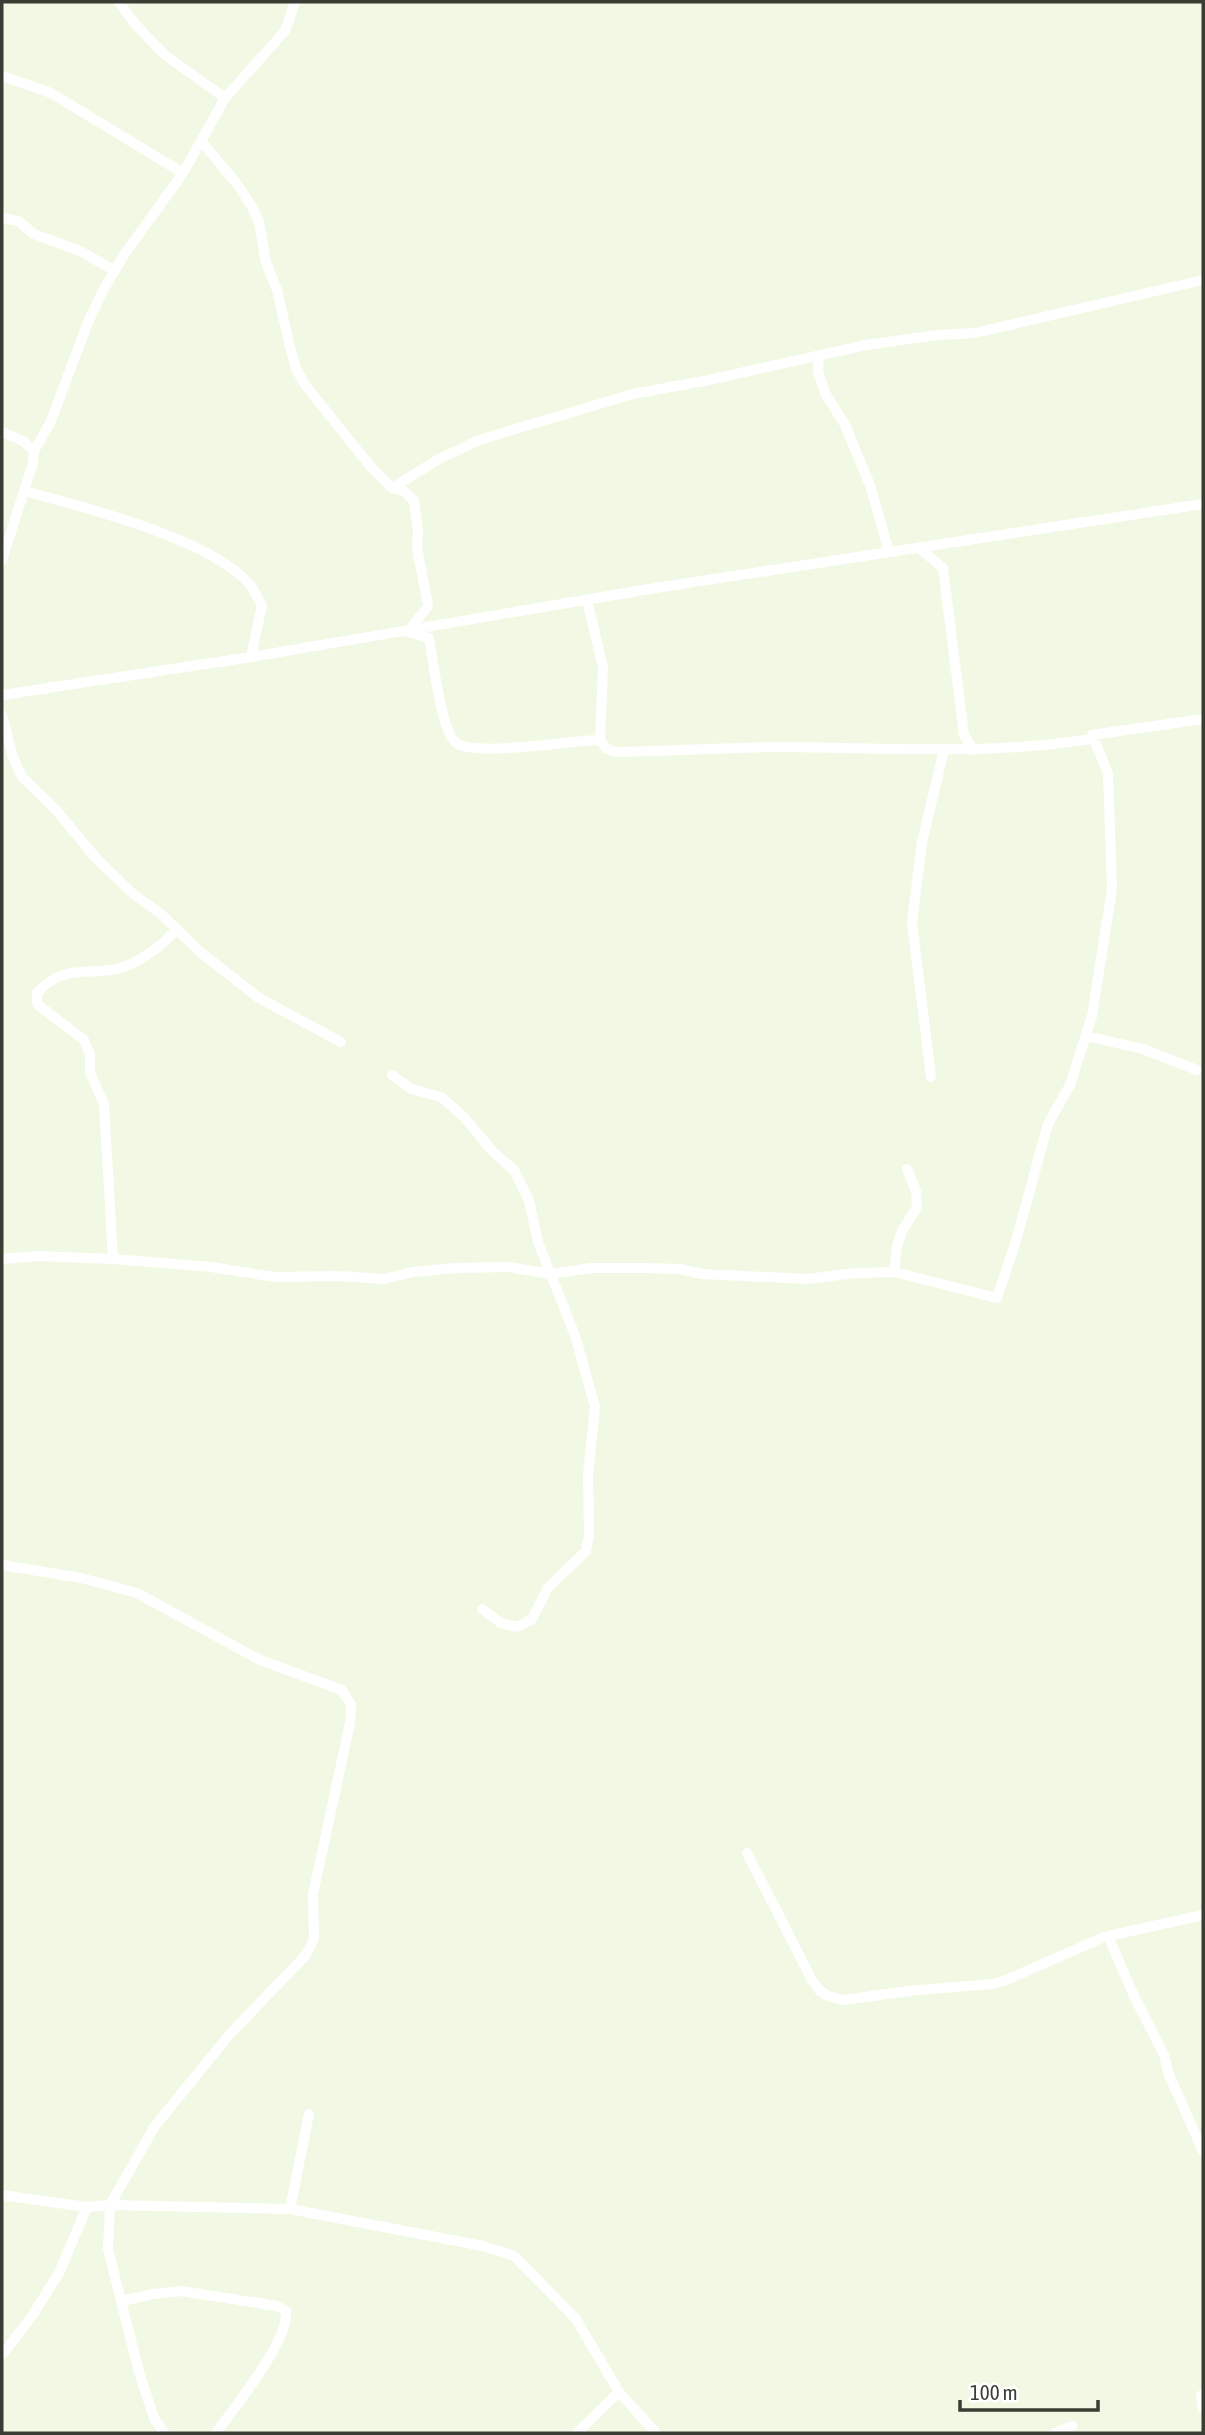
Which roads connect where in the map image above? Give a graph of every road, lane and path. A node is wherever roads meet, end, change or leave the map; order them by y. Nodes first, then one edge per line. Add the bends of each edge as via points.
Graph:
1 (119, 2) edge
2 (295, 2) edge
3 (2, 76) edge
4 (225, 98) junction
5 (202, 142) junction
6 (183, 173) junction
7 (2, 218) edge
8 (116, 271) junction
9 (1203, 280) edge
10 (819, 356) junction
11 (2, 432) edge
12 (34, 451) junction
13 (392, 488) junction
14 (24, 491) junction
15 (1203, 503) edge
16 (919, 548) junction
17 (889, 552) junction
18 (2, 560) edge
19 (587, 600) junction
20 (408, 632) junction
21 (251, 657) junction
22 (2, 695) edge
23 (2, 715) edge
24 (1203, 719) edge
25 (964, 735) junction
26 (1092, 735) junction
27 (600, 740) junction
28 (949, 750) junction
29 (973, 750) junction
30 (176, 929) junction
31 (1086, 1036) junction
32 (341, 1042) dead end
33 (1197, 1070) dead end
34 (392, 1075) dead end
35 (931, 1076) dead end
36 (907, 1169) dead end
37 (2, 1259) edge
38 (113, 1259) junction
39 (894, 1272) junction
40 (550, 1273) junction
41 (2, 1565) edge
42 (482, 1609) dead end
43 (747, 1853) dead end
44 (1203, 1915) edge
45 (1108, 1936) junction
46 (309, 2114) dead end
47 (1203, 2151) edge
48 (2, 2195) edge
49 (110, 2205) junction
50 (87, 2207) junction
51 (290, 2209) junction
52 (122, 2301) junction
53 (2, 2355) edge
54 (619, 2392) junction
55 (1203, 2394) edge
56 (1203, 2409) edge
57 (1072, 2426) dead end
58 (164, 2433) edge
59 (216, 2433) edge
60 (577, 2433) edge
61 (656, 2433) edge
62 (1055, 2433) edge

1 - 4 street via 165,55
2 - 4 street via 285,30
3 - 6 street via 51,93
4 - 5 street
5 - 6 street
5 - 13 street via 251,205 296,369 357,452
6 - 8 street
7 - 8 street via 18,220 34,234
8 - 12 street via 88,322 51,421
9 - 10 street via 975,333 878,343
10 - 13 street via 632,394 492,436 439,459
10 - 17 street via 825,393 845,425 870,485
11 - 12 street
12 - 14 street
13 - 20 street via 404,491 414,501 428,606
14 - 18 street
14 - 21 street via 114,515 221,562 250,586 262,605
15 - 16 street
16 - 17 street
16 - 25 street via 943,568
17 - 19 street
19 - 20 street
19 - 27 street via 603,667
20 - 21 street
20 - 27 street via 429,638 449,732 462,746 503,748
21 - 22 street
23 - 30 street via 22,777 96,858
24 - 26 street
25 - 28 street
25 - 29 street
26 - 29 street via 1091,739 1059,744
26 - 31 street via 1108,774 1112,889
27 - 28 street via 614,752 773,747
28 - 29 street
28 - 35 street via 922,842 912,922
30 - 32 street via 259,998
30 - 38 street via 165,943 124,967 73,971 47,982 37,993 37,1004 84,1041 90,1073 104,1104
31 - 33 street via 1143,1049
31 - 39 street via 1070,1085 1048,1124 997,1298
34 - 40 street via 411,1089 441,1097 514,1170 529,1200
36 - 39 street via 916,1191 916,1208 902,1231
37 - 38 street
38 - 40 street via 275,1277 384,1279 413,1272 509,1267
39 - 40 street via 807,1279 645,1268
40 - 42 street via 576,1338 595,1407 586,1551 548,1588 532,1619 517,1627 501,1623
41 - 49 street via 137,1593 260,1660 342,1690 351,1705 351,1723 313,1894 314,1939 305,1956 229,2035 155,2126
43 - 45 street via 812,1980 828,1996 842,2000 993,1984
44 - 45 street
45 - 47 street
46 - 51 street
48 - 50 street
49 - 50 street
49 - 51 street
49 - 52 street via 108,2249
50 - 53 street via 60,2273
51 - 54 street via 514,2256 576,2319
52 - 58 street via 139,2372 154,2418
52 - 59 street via 181,2291 286,2311 287,2320 270,2357
54 - 60 street
54 - 61 street
55 - 56 street
57 - 62 street

